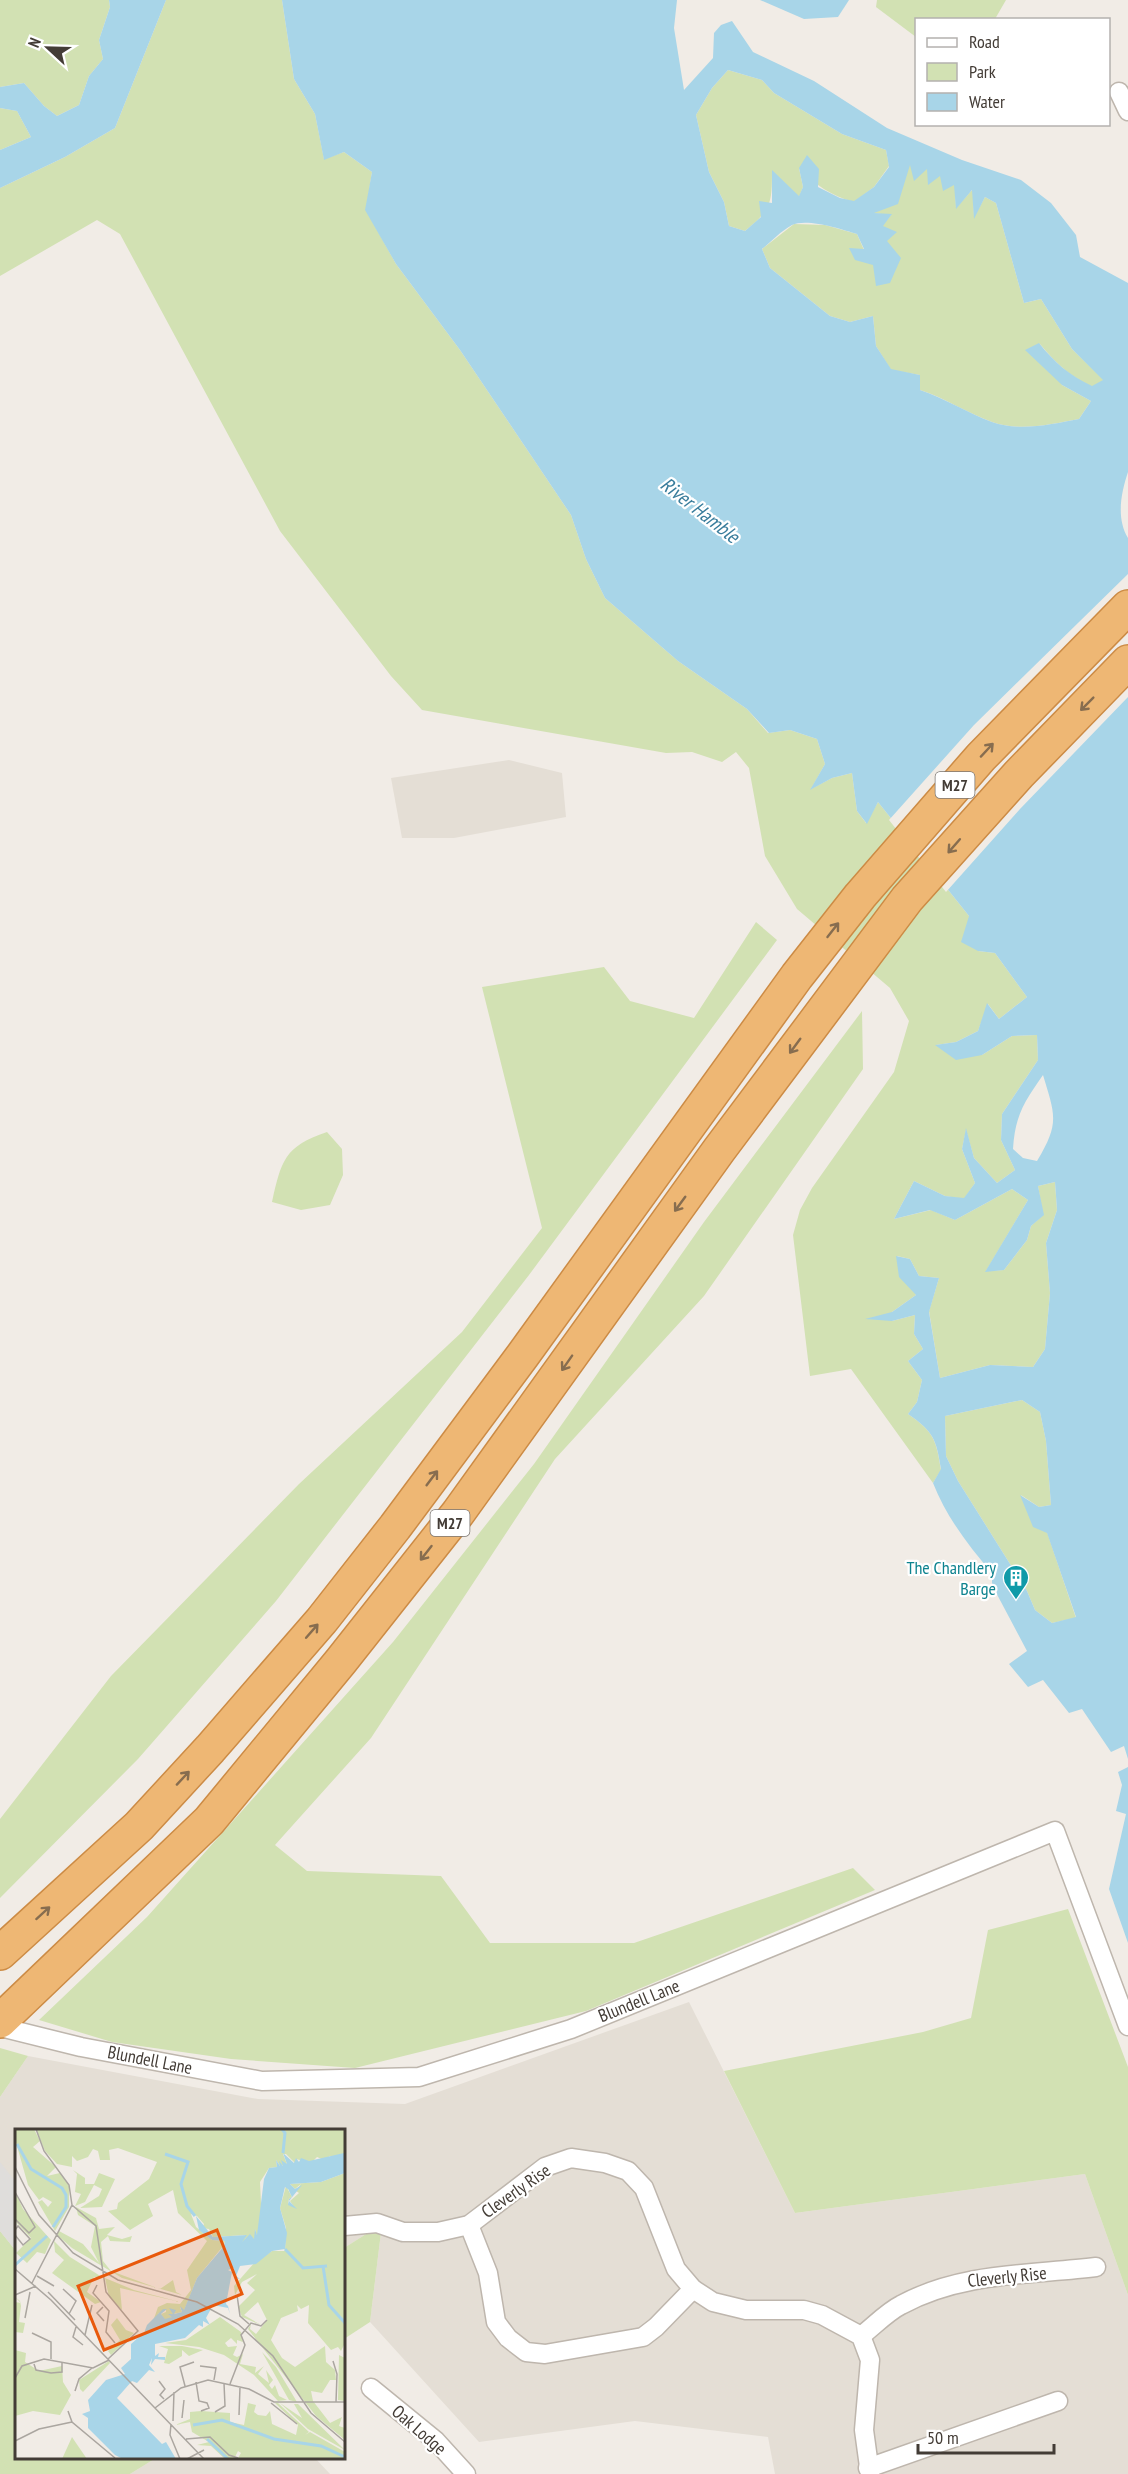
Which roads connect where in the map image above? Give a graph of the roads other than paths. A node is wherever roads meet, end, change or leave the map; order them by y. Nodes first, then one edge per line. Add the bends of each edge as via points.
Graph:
1 (1119, 92) dead end
2 (1128, 111) edge
3 (1128, 607) edge
4 (1128, 662) edge
5 (0, 1953) edge
6 (0, 2021) edge
7 (1128, 2026) edge
8 (0, 2027) edge
9 (469, 2225) junction
10 (345, 2226) edge
11 (1096, 2267) dead end
12 (693, 2289) junction
13 (861, 2336) junction
14 (370, 2388) dead end
15 (1058, 2401) dead end
16 (869, 2471) edge
17 (466, 2474) edge

1 - 2 street
5 -> 3 highway, M27 via 139,1826 322,1620 516,1364 797,975 944,798
4 -> 6 highway, M27 via 907,899 829,999 458,1513 209,1821
7 - 8 street, Blundell Lane via 1055,1831 571,2029 418,2077 262,2081 81,2047
9 - 10 street, Cleverly Rise via 438,2232 403,2232 377,2223
9 - 12 street, Cleverly Rise via 545,2167 571,2158 605,2163 628,2171 644,2188 676,2269
9 - 12 street via 488,2273 496,2322 526,2352 545,2354 643,2337
11 - 13 street, Cleverly Rise via 956,2283 901,2305
12 - 13 street, Cleverly Rise via 713,2302 746,2310 804,2310 822,2315
13 - 16 street via 870,2360 864,2430
14 - 17 street, Oak Lodge via 436,2441
15 - 16 street

